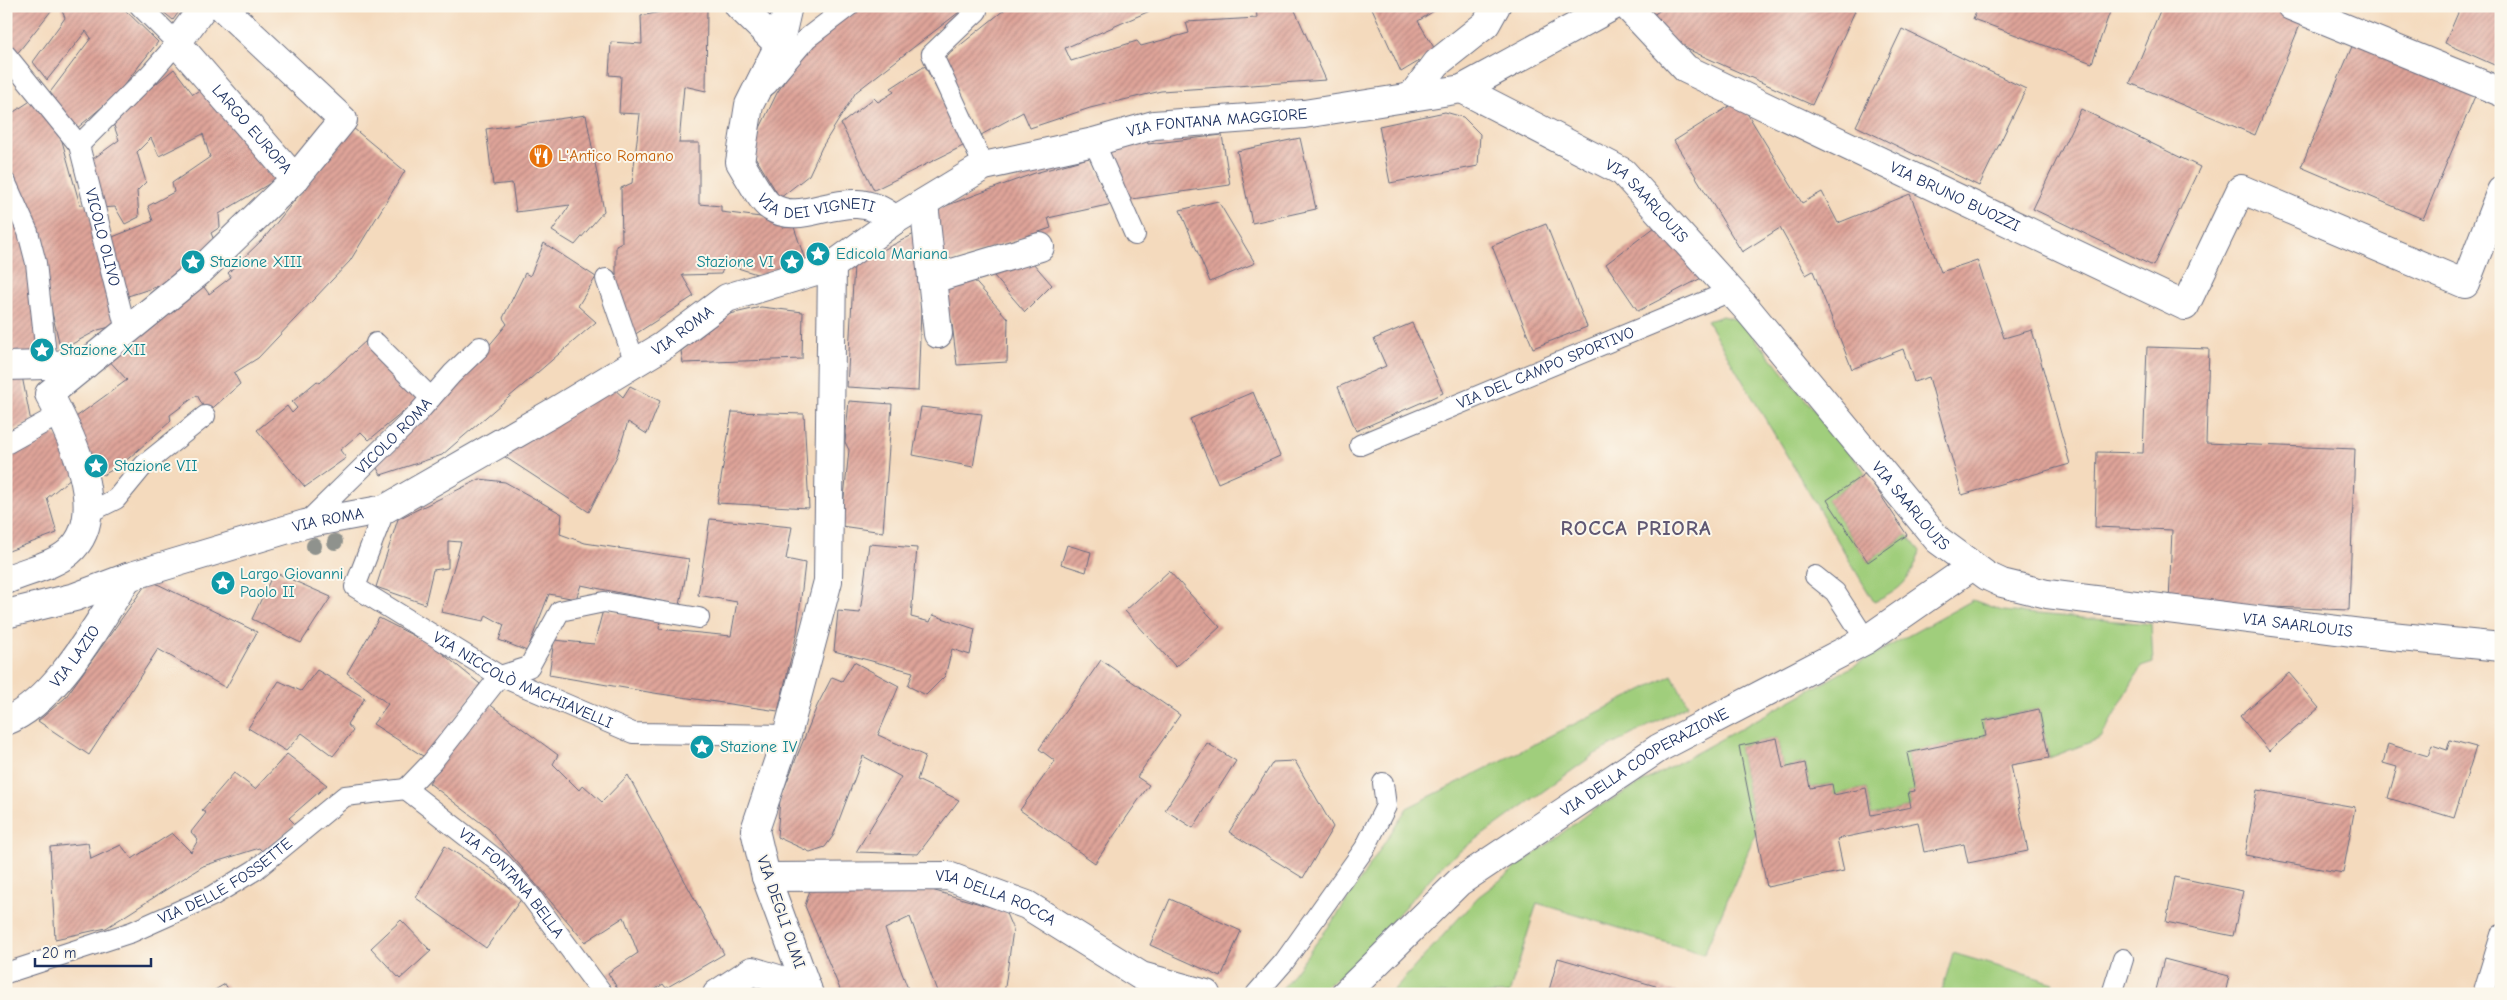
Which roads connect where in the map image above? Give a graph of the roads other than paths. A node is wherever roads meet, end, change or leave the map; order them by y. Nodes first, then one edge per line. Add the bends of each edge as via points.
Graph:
1 (140, 6) edge
2 (204, 6) edge
3 (221, 6) edge
4 (738, 6) edge
5 (788, 6) edge
6 (849, 6) edge
7 (1496, 6) edge
8 (1613, 6) edge
9 (1627, 6) edge
10 (2291, 6) edge
11 (979, 8) edge
12 (177, 43) junction
13 (779, 45) junction
14 (6, 55) edge
15 (1462, 89) junction
16 (2501, 92) edge
17 (1411, 97) junction
18 (749, 105) junction
19 (1094, 142) junction
20 (79, 145) junction
21 (984, 166) junction
22 (295, 179) junction
23 (8, 189) edge
24 (2501, 191) edge
25 (924, 203) junction
26 (895, 220) junction
27 (1135, 235) dead end
28 (1040, 247) dead end
29 (832, 266) junction
30 (606, 279) dead end
31 (932, 279) junction
32 (1731, 291) junction
33 (126, 330) junction
34 (938, 334) dead end
35 (376, 343) dead end
36 (480, 347) dead end
37 (635, 363) junction
38 (47, 364) junction
39 (86, 364) junction
40 (6, 366) edge
41 (431, 398) junction
42 (60, 414) junction
43 (205, 416) dead end
44 (6, 444) edge
45 (1360, 445) dead end
46 (385, 509) junction
47 (86, 514) junction
48 (305, 524) junction
49 (1971, 566) junction
50 (1815, 576) dead end
51 (128, 577) junction
52 (9, 578) edge
53 (6, 614) edge
54 (699, 618) dead end
55 (1866, 640) junction
56 (2501, 647) edge
57 (500, 676) junction
58 (6, 721) edge
59 (787, 734) junction
60 (1383, 783) dead end
61 (406, 789) junction
62 (766, 877) junction
63 (2501, 935) edge
64 (2123, 959) dead end
65 (6, 973) edge
66 (808, 991) edge
67 (603, 994) edge
68 (717, 994) edge
69 (1206, 994) edge
70 (1256, 994) edge
71 (1345, 994) edge
72 (2112, 994) edge
73 (2483, 994) edge

1 - 12 lane
2 - 12 street
3 - 22 street, LARGO EUROPA via 343,120
4 - 13 street
5 - 13 street, VIA DEI VIGNETI
6 - 18 lane via 807,38
7 - 17 street via 1486,24 1437,64
8 - 15 street, VIA FONTANA MAGGIORE
9 - 24 street, VIA BRUNO BUOZZI via 1686,70 2185,306 2241,189 2465,284
10 - 16 street
11 - 21 lane via 932,54
12 - 20 lane
12 - 22 street, LARGO EUROPA
13 - 18 street, VIA DEI VIGNETI
14 - 20 lane, VICOLO OLIVO
15 - 17 street, VIA FONTANA MAGGIORE
15 - 32 street, VIA SAARLOUIS via 1623,172
17 - 19 street, VIA FONTANA MAGGIORE via 1304,114 1154,125
18 - 26 street, VIA DEI VIGNETI via 740,162 769,206 788,214 857,202 882,209
19 - 21 street, VIA FONTANA MAGGIORE
19 - 27 lane
20 - 33 lane, VICOLO OLIVO
21 - 25 street, VIA FONTANA MAGGIORE
22 - 33 street via 199,272
23 - 38 lane via 28,232 36,263
25 - 26 street, VIA FONTANA MAGGIORE
25 - 31 street
26 - 29 street, VIA FONTANA MAGGIORE
28 - 31 street
29 - 37 street, VIA ROMA via 727,298
29 - 59 street via 828,581
30 - 37 lane
31 - 34 street
32 - 45 lane, VIA DEL CAMPO SPORTIVO
32 - 49 street, VIA SAARLOUIS via 1938,540
33 - 39 street
35 - 41 lane
36 - 41 lane, VICOLO ROMA
37 - 46 street, VIA ROMA
38 - 39 street
38 - 40 street
39 - 42 street via 48,394
41 - 48 lane, VICOLO ROMA
42 - 44 lane
42 - 47 street via 86,479
43 - 47 lane via 144,465 116,499
46 - 48 street, VIA ROMA
46 - 57 lane, VIA NICCOLÒ MACHIAVELLI via 355,586
47 - 52 street via 83,537 68,553
48 - 51 street, VIA ROMA
49 - 55 street, VIA DELLA COOPERAZIONE
49 - 56 street, VIA SAARLOUIS via 2002,583 2047,594
50 - 55 lane via 1835,592
51 - 53 street, VIA ROMA via 75,597
51 - 58 street, VIA LAZIO via 57,683
54 - 57 lane via 604,602 560,611 529,667
55 - 71 street, VIA DELLA COOPERAZIONE via 1659,748 1459,882
57 - 59 lane, VIA NICCOLÒ MACHIAVELLI via 633,733
57 - 61 lane via 432,762
59 - 62 street, VIA DEGLI OLMI via 754,830
60 - 70 lane via 1386,806 1365,848 1284,962
61 - 65 lane, VIA DELLE FOSSETTE via 345,796 255,870 212,896 132,932
61 - 67 lane, VIA FONTANA BELLA via 502,864 529,894
62 - 66 street, VIA DEGLI OLMI
62 - 69 street, VIA DELLA ROCCA via 948,876 1027,905 1142,976
63 - 73 lane
64 - 72 lane
66 - 68 street via 752,971

